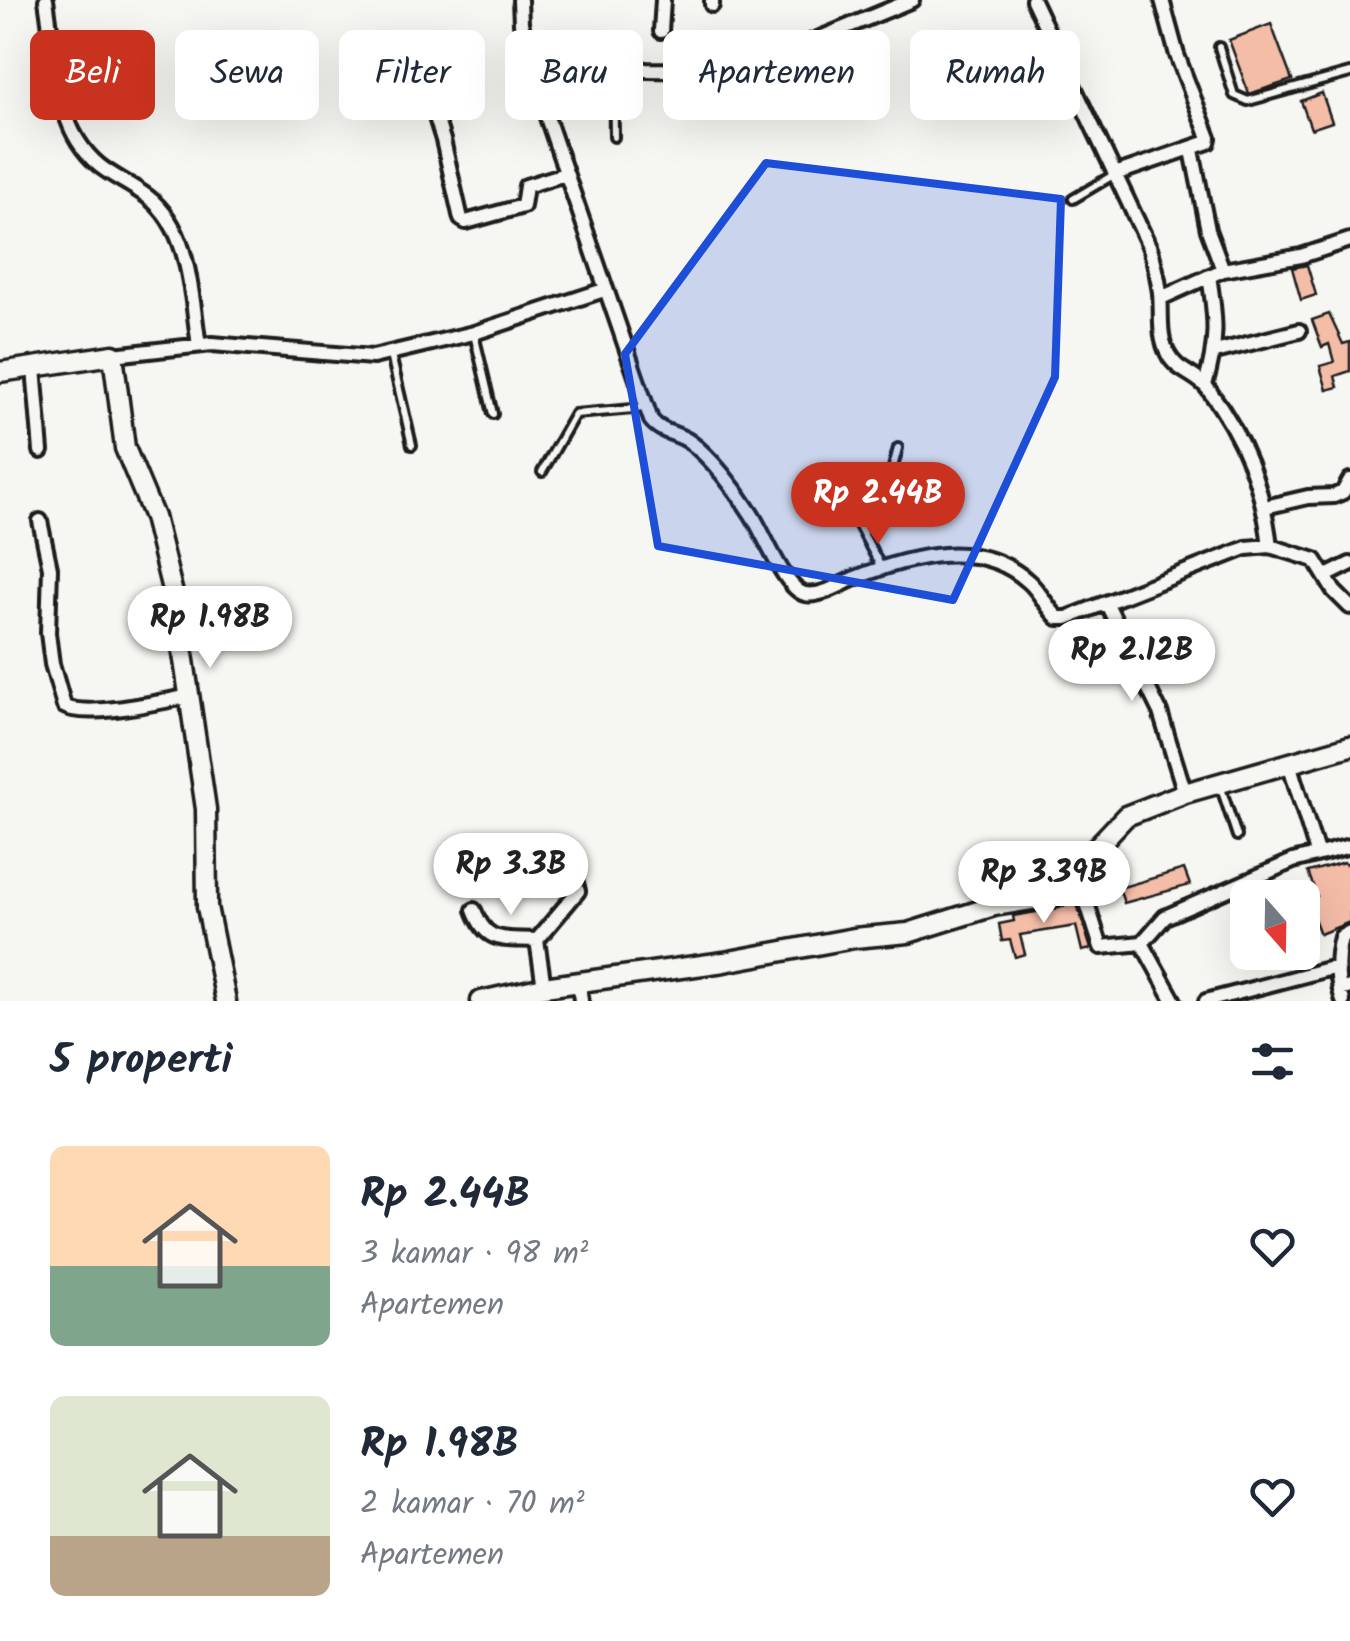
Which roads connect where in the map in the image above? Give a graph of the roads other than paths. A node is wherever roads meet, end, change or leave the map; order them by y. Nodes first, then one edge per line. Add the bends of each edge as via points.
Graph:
1 (46, 0) edge
2 (520, 0) edge
3 (663, 0) edge
4 (912, 0) edge
5 (1033, 0) edge
6 (1162, 0) edge
7 (523, 30) edge
8 (661, 32) dead end
9 (1218, 47) dead end
10 (643, 69) edge
11 (1350, 73) edge
12 (437, 120) edge
13 (549, 120) edge
14 (614, 120) edge
15 (614, 137) dead end
16 (1192, 150) junction
17 (565, 174) junction
18 (1115, 174) junction
19 (1073, 199) dead end
20 (1350, 240) edge
21 (1216, 273) junction
22 (604, 290) junction
23 (1160, 298) junction
24 (1299, 330) dead end
25 (474, 333) junction
26 (199, 345) junction
27 (1215, 352) junction
28 (391, 354) junction
29 (113, 355) junction
30 (34, 368) junction
31 (0, 372) edge
32 (1205, 384) junction
33 (646, 408) junction
34 (493, 414) dead end
35 (412, 444) dead end
36 (898, 448) dead end
37 (40, 451) dead end
38 (542, 472) dead end
39 (1350, 480) edge
40 (1265, 508) junction
41 (40, 520) dead end
42 (1270, 546) junction
43 (1350, 564) edge
44 (881, 568) junction
45 (1326, 576) junction
46 (1107, 604) junction
47 (1350, 607) edge
48 (190, 696) junction
49 (1350, 746) edge
50 (1289, 763) junction
51 (1219, 783) junction
52 (1185, 793) junction
53 (1236, 836) dead end
54 (1350, 846) edge
55 (1317, 853) junction
56 (565, 871) dead end
57 (1077, 872) junction
58 (474, 910) dead end
59 (1350, 932) edge
60 (537, 940) junction
61 (1142, 943) junction
62 (1336, 967) junction
63 (544, 987) junction
64 (580, 992) edge
65 (1344, 993) edge
66 (226, 1001) edge
67 (480, 1001) edge
68 (1174, 1001) edge
69 (1206, 1001) edge

1 - 26 street via 66,117 94,164 167,216 180,240
2 - 7 street
3 - 8 street
4 - 10 street via 774,57 711,71
5 - 18 street
6 - 16 street via 1209,138
9 - 11 lane via 1240,100
12 - 17 street via 466,222 523,206 526,186
13 - 17 street
14 - 15 lane
16 - 18 street
16 - 21 street
17 - 22 street
18 - 19 lane
18 - 23 street via 1150,248
20 - 21 street
21 - 23 street
21 - 27 street
22 - 25 street
22 - 33 street
23 - 32 street via 1166,352 1175,366
24 - 27 street
25 - 28 street
25 - 34 lane
26 - 28 street
26 - 29 street
27 - 32 street
28 - 35 lane
29 - 30 street
29 - 48 street via 126,448 154,517
30 - 31 street
30 - 37 street
32 - 40 street via 1243,443
33 - 38 lane via 574,414
33 - 44 street via 656,426 688,440 714,464 798,592 815,594
36 - 44 lane via 890,479 857,512
39 - 40 street via 1334,496
40 - 42 street
41 - 48 street via 50,568 48,633 64,706 92,710
42 - 45 street via 1308,556
42 - 46 street via 1246,548
43 - 45 street
44 - 46 street via 973,554 1030,582 1058,618
45 - 47 street
46 - 52 street via 1160,712
48 - 66 street via 207,822 207,907
49 - 50 street
50 - 51 street
50 - 55 street
51 - 52 street
51 - 53 lane
52 - 57 street via 1126,816
54 - 55 street
55 - 61 street via 1165,917
56 - 60 street via 578,890
57 - 61 street via 1101,947
57 - 64 street via 1057,896 994,906 908,933
58 - 60 street via 488,936
59 - 62 street via 1340,937
60 - 63 street
61 - 68 street
62 - 65 street
62 - 69 street
63 - 64 street
63 - 67 street

